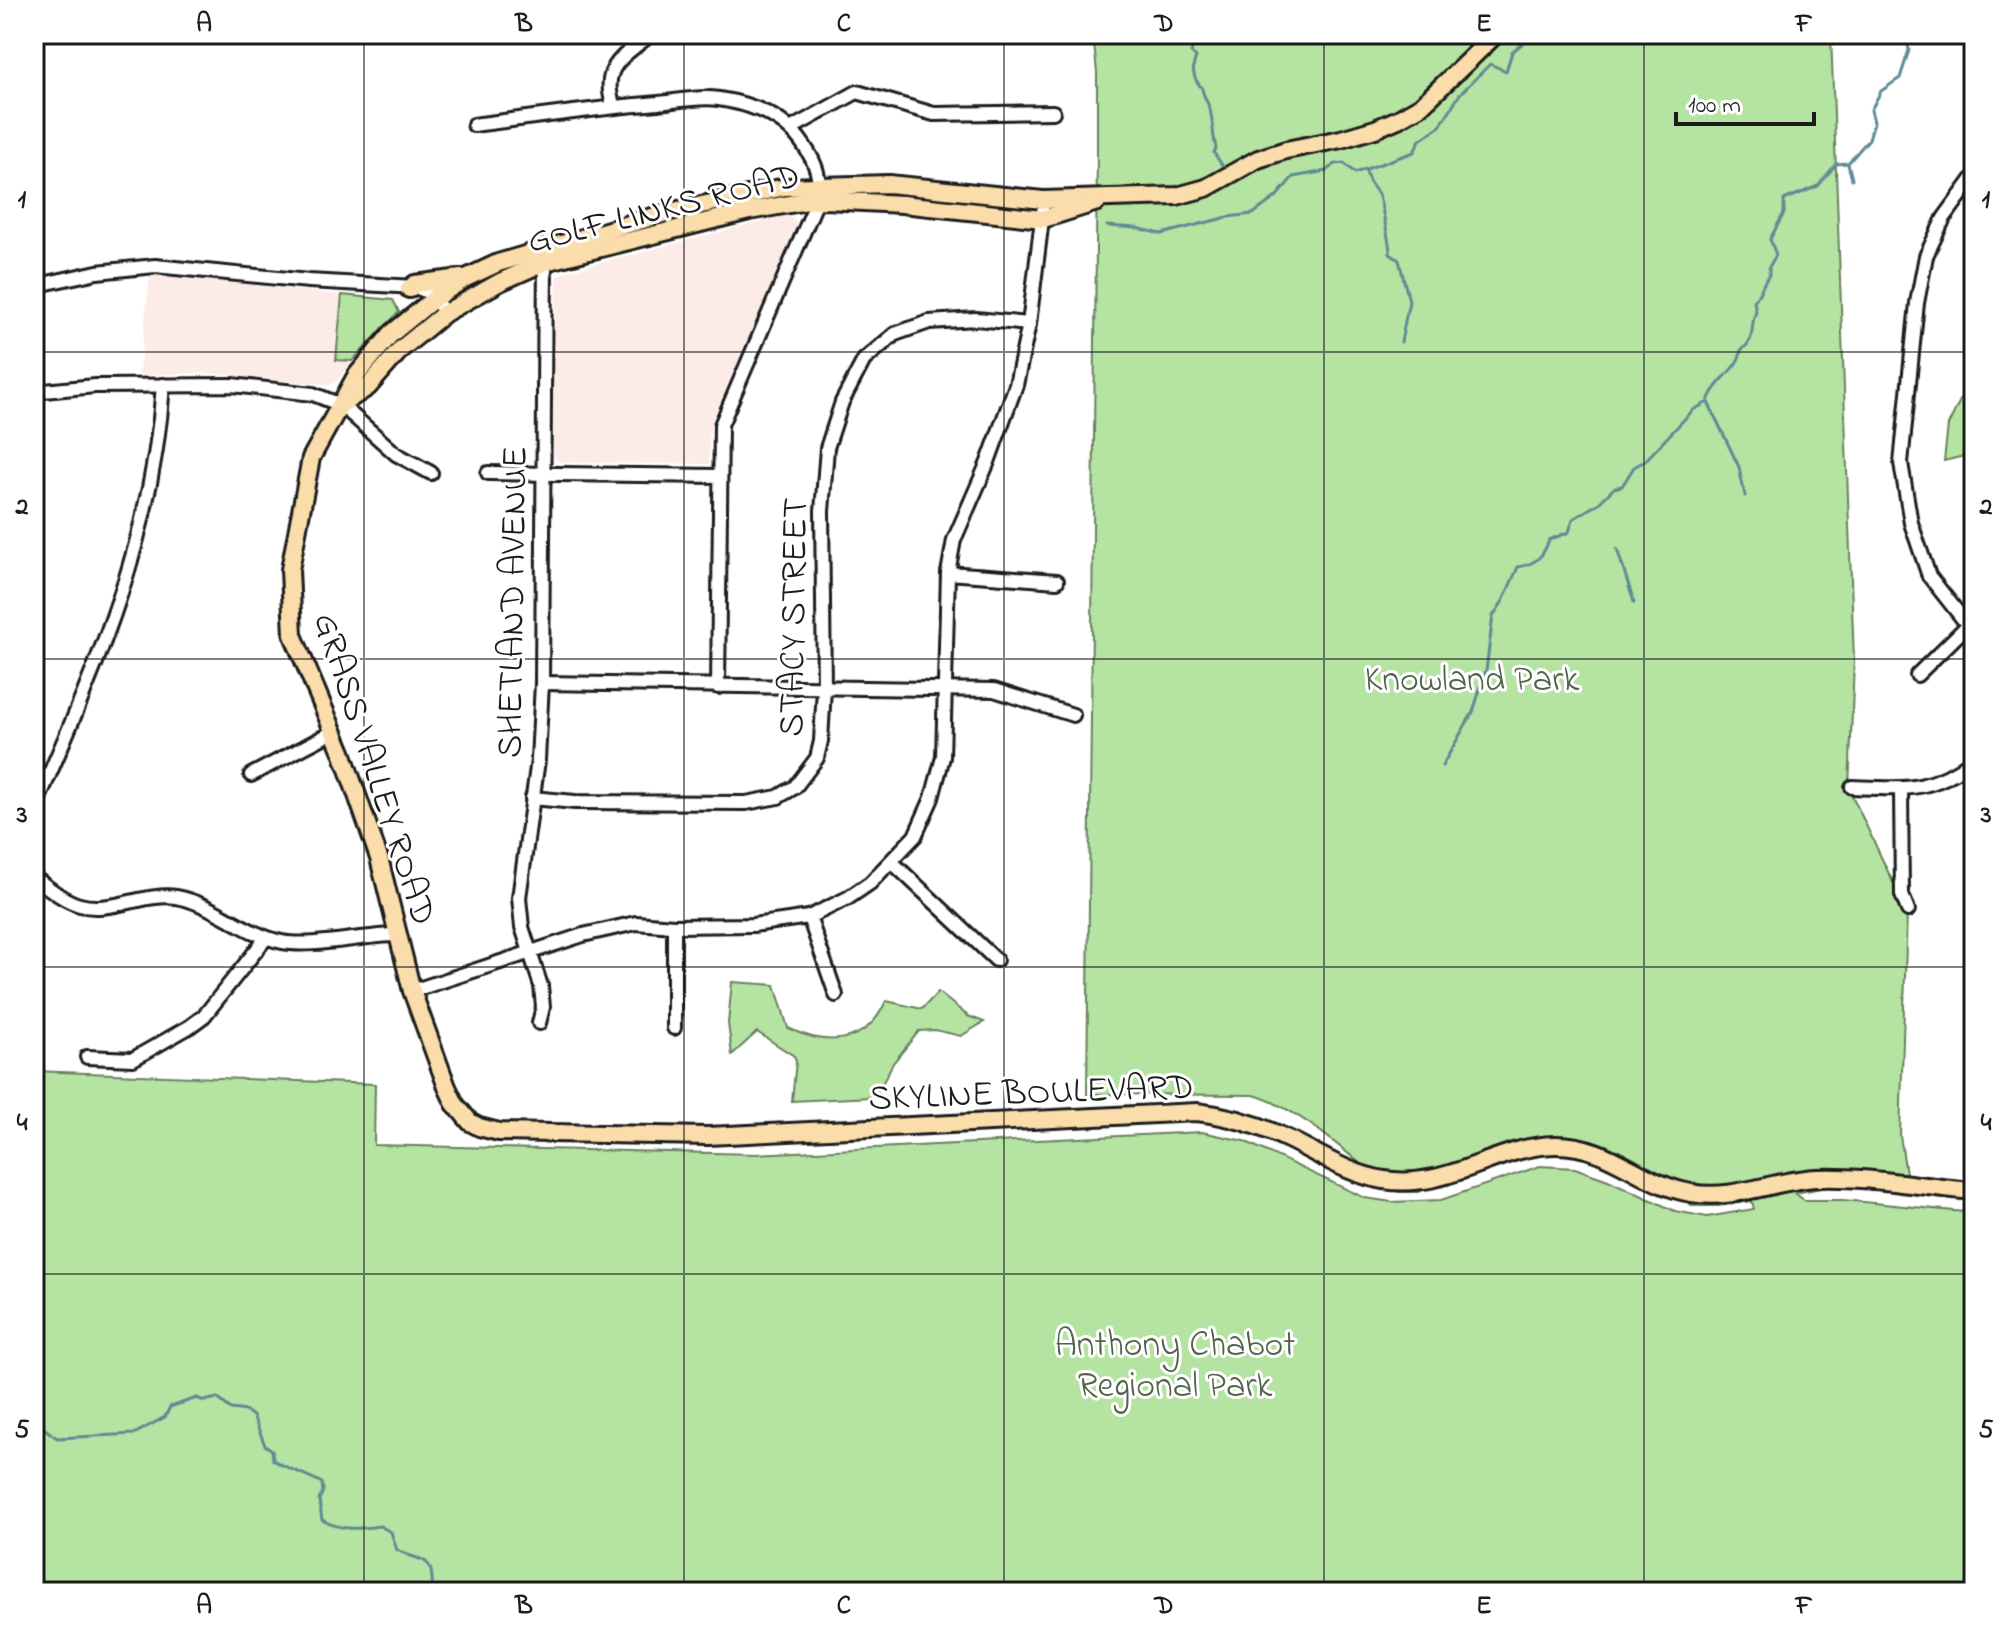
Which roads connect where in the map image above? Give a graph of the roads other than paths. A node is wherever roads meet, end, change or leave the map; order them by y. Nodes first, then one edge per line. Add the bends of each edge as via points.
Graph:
1 (651, 34) edge
2 (1496, 34) edge
3 (614, 107) junction
4 (1053, 112) dead end
5 (474, 125) dead end
6 (792, 128) junction
7 (1974, 177) edge
8 (819, 193) junction
9 (1110, 198) junction
10 (1043, 200) junction
11 (1043, 219) junction
12 (545, 255) junction
13 (466, 278) junction
14 (34, 286) edge
15 (409, 289) junction
16 (436, 308) junction
17 (1029, 324) junction
18 (163, 385) junction
19 (34, 392) edge
20 (341, 405) junction
21 (431, 473) dead end
22 (488, 473) dead end
23 (543, 474) junction
24 (719, 476) junction
25 (948, 573) junction
26 (1057, 581) dead end
27 (1971, 630) edge
28 (1917, 675) dead end
29 (542, 683) junction
30 (718, 687) junction
31 (824, 688) junction
32 (946, 689) junction
33 (1073, 715) dead end
34 (333, 732) junction
35 (1974, 759) edge
36 (251, 775) dead end
37 (1852, 787) dead end
38 (1901, 789) junction
39 (532, 798) junction
40 (34, 810) edge
41 (892, 862) junction
42 (34, 877) edge
43 (1908, 910) dead end
44 (809, 917) junction
45 (674, 926) junction
46 (398, 935) junction
47 (266, 938) junction
48 (530, 954) junction
49 (996, 960) dead end
50 (412, 991) junction
51 (836, 995) dead end
52 (539, 1023) dead end
53 (674, 1028) dead end
54 (87, 1057) dead end
55 (455, 1104) joint
56 (1974, 1191) edge

1 - 3 street via 611,70 607,82
2 - 9 main road, GOLF LINKS ROAD via 1421,106 1375,129 1258,159 1206,188 1177,196
3 - 5 street
3 - 6 street via 717,98 762,110
4 - 6 street via 934,114 857,92
6 - 8 street via 809,153
7 - 27 street via 1944,218 1926,256 1901,463 1911,523 1929,576
8 - 10 main road, GOLF LINKS ROAD via 889,184
8 - 11 main road, GOLF LINKS ROAD
8 - 12 main road, GOLF LINKS ROAD
8 - 24 street via 721,425
9 - 10 main road, GOLF LINKS ROAD
9 - 11 main road, GOLF LINKS ROAD
10 - 11 street
11 - 17 street
12 - 13 main road, GOLF LINKS ROAD via 498,263
12 - 16 main road, GOLF LINKS ROAD via 500,282
12 - 23 street, SHETLAND AVENUE
13 - 15 main road
13 - 16 main road, GOLF LINKS ROAD
14 - 15 street via 155,266
15 - 16 street via 424,289
16 - 20 main road, GRASS VALLEY ROAD via 391,334 356,376
17 - 25 street via 1016,385 954,540
17 - 31 street, STACY STREET via 929,322 895,334 864,360 842,402 827,448 822,511
18 - 19 street
18 - 20 street via 299,392
18 - 40 street via 142,525 115,617
20 - 21 street via 396,454
20 - 34 main road, GRASS VALLEY ROAD via 311,458 290,570 293,635
22 - 23 street
23 - 24 street
23 - 29 street, SHETLAND AVENUE
24 - 30 street
25 - 26 street
25 - 32 street
27 - 28 street
29 - 30 street
29 - 39 street, SHETLAND AVENUE
30 - 31 street
31 - 32 street
31 - 39 street, STACY STREET via 817,758 795,787 778,797 746,803
32 - 33 street via 994,690
32 - 41 street via 943,757 932,798 915,836
34 - 36 street
34 - 46 main road, GRASS VALLEY ROAD via 379,858
35 - 38 street via 1932,785
37 - 38 street
38 - 43 street via 1902,895
39 - 48 street, SHETLAND AVENUE via 519,898
41 - 44 street via 859,891
41 - 49 street
42 - 47 street via 85,908 175,897 206,905
44 - 45 street via 753,925
44 - 51 street
45 - 48 street via 636,923
45 - 53 street
46 - 47 street via 304,944
46 - 50 main road, GRASS VALLEY ROAD
47 - 54 street via 204,1016 189,1027 133,1059
48 - 50 street
48 - 52 street, SHETLAND AVENUE via 541,986
50 - 55 main road, GRASS VALLEY ROAD
55 - 56 main road, SKYLINE BOULEVARD via 470,1122 488,1131 668,1137 1197,1112 1252,1123 1346,1169 1403,1182 1442,1178 1524,1150 1556,1145 1591,1149 1676,1190 1707,1195 1817,1178

